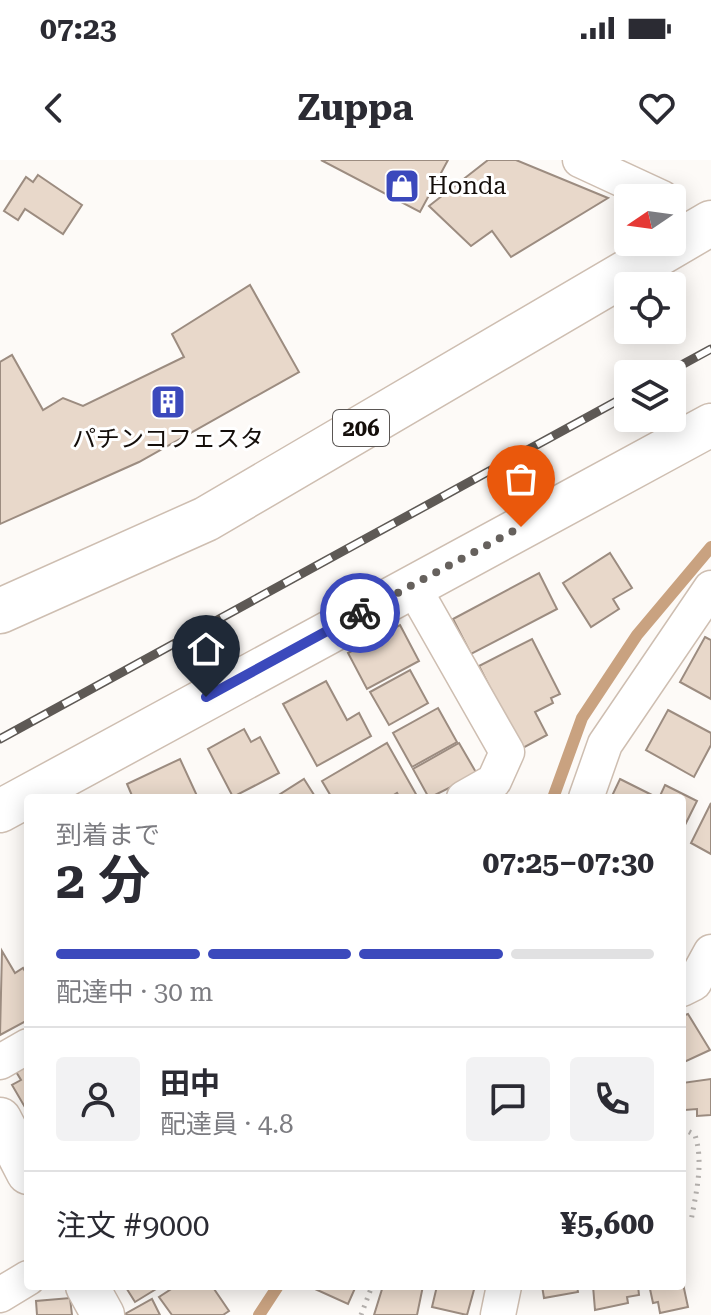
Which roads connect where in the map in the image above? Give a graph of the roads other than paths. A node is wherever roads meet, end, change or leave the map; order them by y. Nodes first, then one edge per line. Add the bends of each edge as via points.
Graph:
1 (580, 160) edge
2 (632, 184) edge
3 (690, 224) edge
4 (711, 425) edge
5 (412, 585) junction
6 (711, 588) edge
7 (0, 611) edge
8 (31, 794) edge
9 (471, 794) edge
10 (587, 794) edge
11 (24, 798) edge
12 (0, 811) edge
13 (711, 952) edge
14 (686, 987) edge
15 (24, 1048) edge
16 (0, 1062) edge
17 (0, 1119) edge
18 (24, 1165) edge
19 (24, 1280) edge
20 (89, 1290) edge
21 (503, 1290) edge
22 (0, 1295) edge
23 (103, 1315) edge
24 (498, 1315) edge

1 - 2 street
3 - 7 highway, 206 via 206,519
4 - 5 street
5 - 8 street
5 - 9 street via 507,752 494,781
6 - 10 street via 605,744
11 - 12 street
13 - 14 street via 694,983
15 - 16 street
17 - 18 street
19 - 22 street
20 - 23 street
21 - 24 street

